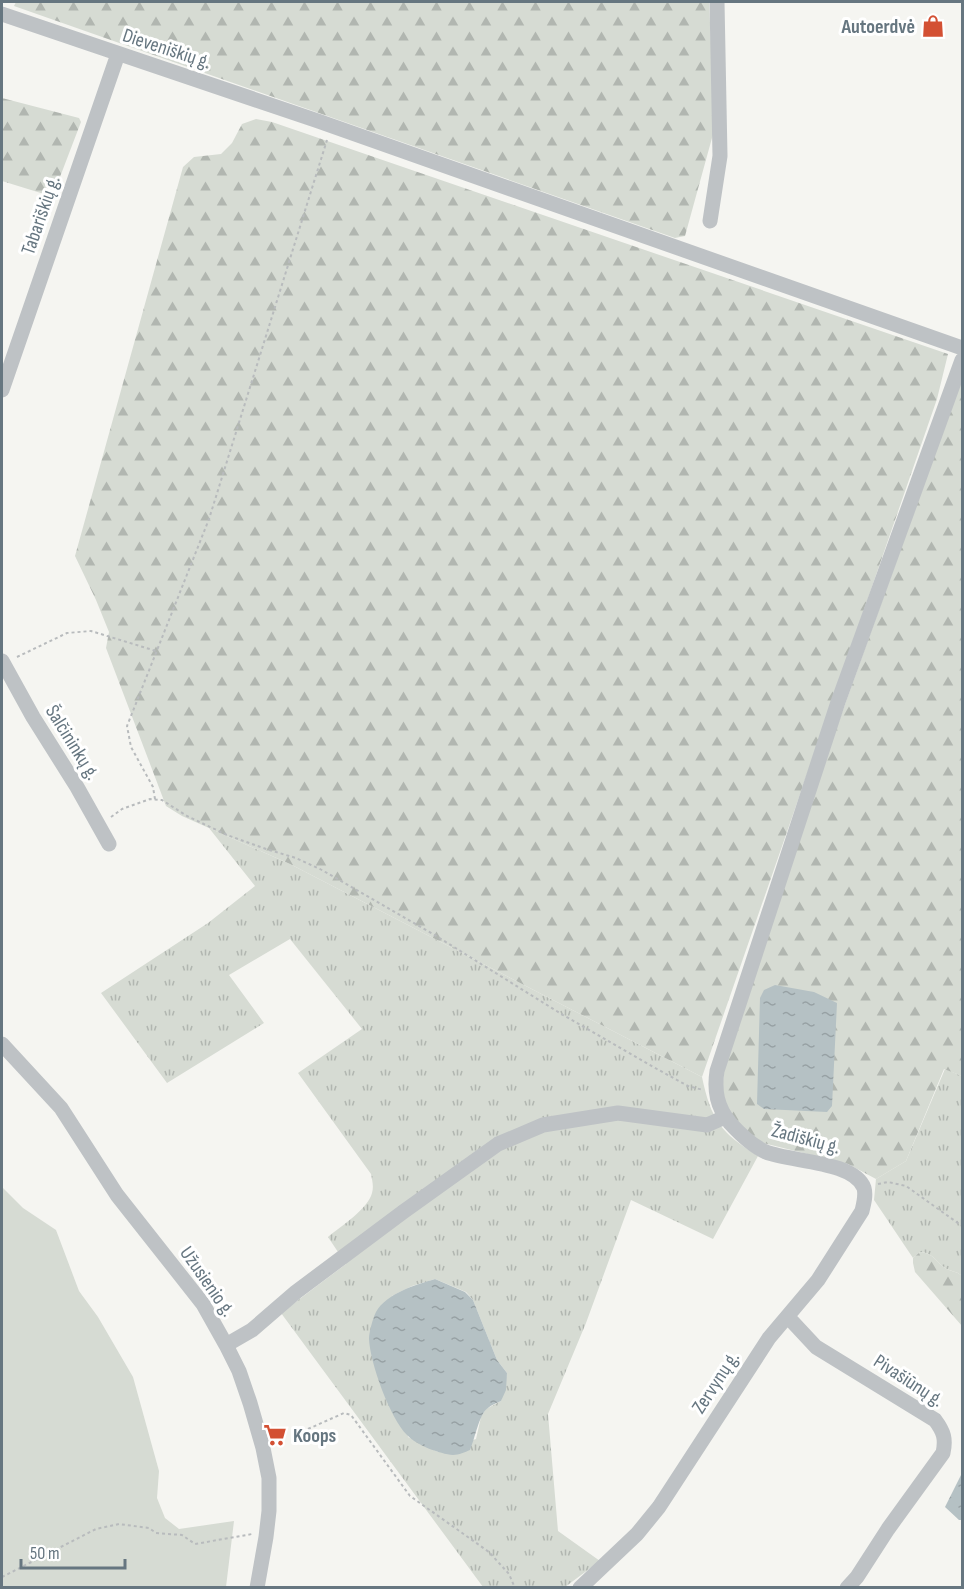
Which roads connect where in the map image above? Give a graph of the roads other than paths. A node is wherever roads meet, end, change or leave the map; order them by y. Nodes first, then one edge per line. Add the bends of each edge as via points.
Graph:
1 (717, 2) edge
2 (2, 14) edge
3 (118, 54) junction
4 (710, 221) dead end
5 (963, 348) edge
6 (963, 360) edge
7 (2, 390) edge
8 (2, 662) edge
9 (109, 844) dead end
10 (2, 1044) edge
11 (725, 1117) junction
12 (864, 1188) joint
13 (788, 1317) junction
14 (226, 1345) junction
15 (257, 1587) edge
16 (580, 1587) edge
17 (847, 1587) edge

1 - 4 street via 720,156
2 - 3 street, Dieveniškių g.
3 - 5 street, Dieveniškių g.
3 - 7 street, Tabariškių g.
6 - 11 street via 838,702 717,1071 717,1100
8 - 9 street, Šalčininkų g.
10 - 14 street, Užusienio g. via 61,1108 117,1195 203,1304
11 - 12 street, Žadiškių g. via 747,1140 766,1152 837,1167 859,1179
11 - 14 street via 707,1125 618,1113 543,1125 498,1144 296,1292 252,1330
12 - 13 street, Zervynų g. via 862,1210 849,1234
13 - 16 street, Zervynų g. via 769,1338 659,1507 637,1534
13 - 17 street, Pivašiūnų g. via 816,1347 935,1420 944,1431 943,1453
14 - 15 street, Užusienio g. via 250,1403 266,1462 269,1493

